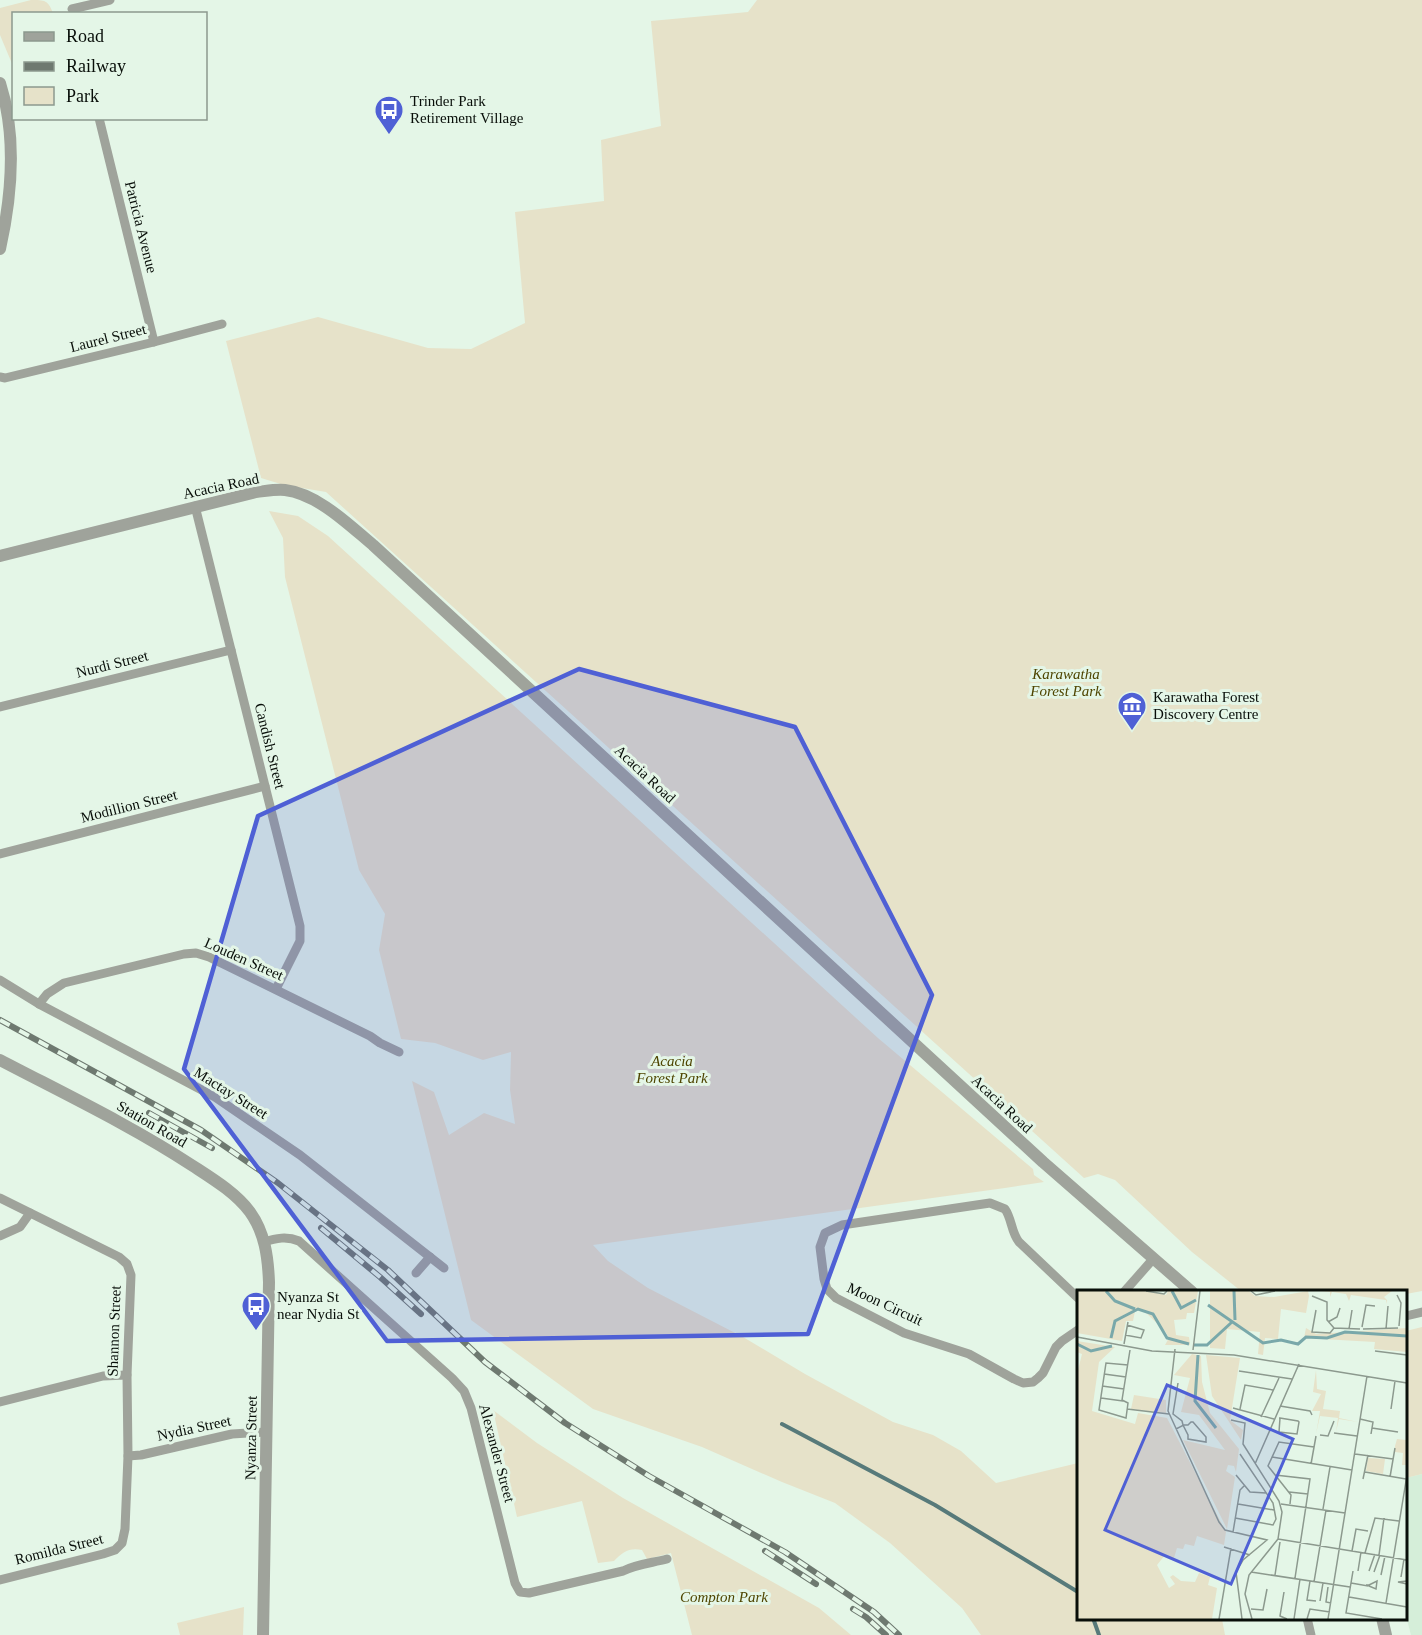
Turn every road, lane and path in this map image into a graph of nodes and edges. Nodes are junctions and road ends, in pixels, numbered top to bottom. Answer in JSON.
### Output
{"nodes":[{"id":1,"x":110,"y":0,"type":"edge"},
{"id":2,"x":71,"y":8,"type":"edge"},
{"id":3,"x":0,"y":83,"type":"edge"},
{"id":4,"x":99,"y":120,"type":"edge"},
{"id":5,"x":0,"y":249,"type":"edge"},
{"id":6,"x":222,"y":324,"type":"dead end"},
{"id":7,"x":154,"y":342,"type":"junction"},
{"id":8,"x":0,"y":377,"type":"edge"},
{"id":9,"x":195,"y":506,"type":"junction"},
{"id":10,"x":0,"y":556,"type":"edge"},
{"id":11,"x":231,"y":650,"type":"junction"},
{"id":12,"x":0,"y":707,"type":"edge"},
{"id":13,"x":265,"y":786,"type":"junction"},
{"id":14,"x":0,"y":854,"type":"edge"},
{"id":15,"x":0,"y":980,"type":"edge"},
{"id":16,"x":276,"y":989,"type":"junction"},
{"id":17,"x":39,"y":1004,"type":"junction"},
{"id":18,"x":399,"y":1052,"type":"dead end"},
{"id":19,"x":0,"y":1060,"type":"edge"},
{"id":20,"x":0,"y":1198,"type":"edge"},
{"id":21,"x":30,"y":1213,"type":"junction"},
{"id":22,"x":0,"y":1236,"type":"edge"},
{"id":23,"x":264,"y":1242,"type":"junction"},
{"id":24,"x":430,"y":1257,"type":"junction"},
{"id":25,"x":1154,"y":1258,"type":"junction"},
{"id":26,"x":444,"y":1268,"type":"dead end"},
{"id":27,"x":416,"y":1273,"type":"dead end"},
{"id":28,"x":1126,"y":1290,"type":"edge"},
{"id":29,"x":1190,"y":1290,"type":"edge"},
{"id":30,"x":1077,"y":1297,"type":"edge"},
{"id":31,"x":1422,"y":1312,"type":"edge"},
{"id":32,"x":1407,"y":1316,"type":"edge"},
{"id":33,"x":1077,"y":1331,"type":"edge"},
{"id":34,"x":127,"y":1375,"type":"junction"},
{"id":35,"x":0,"y":1402,"type":"edge"},
{"id":36,"x":266,"y":1432,"type":"junction"},
{"id":37,"x":128,"y":1456,"type":"junction"},
{"id":38,"x":122,"y":1543,"type":"joint"},
{"id":39,"x":667,"y":1559,"type":"dead end"},
{"id":40,"x":0,"y":1580,"type":"edge"},
{"id":41,"x":1307,"y":1620,"type":"edge"},
{"id":42,"x":1382,"y":1620,"type":"edge"},
{"id":43,"x":263,"y":1635,"type":"edge"},
{"id":44,"x":1311,"y":1635,"type":"edge"},
{"id":45,"x":1386,"y":1635,"type":"edge"}],
"edges":[{"from":1,"to":2,"type":"street"},
{"from":3,"to":5,"type":"street"},
{"from":4,"to":7,"type":"street","name":"Patricia Avenue"},
{"from":6,"to":7,"type":"street","name":"Laurel Street"},
{"from":7,"to":8,"type":"street","name":"Laurel Street"},
{"from":9,"to":10,"type":"street","name":"Acacia Road"},
{"from":9,"to":11,"type":"street","name":"Candish Street"},
{"from":9,"to":25,"type":"street","name":"Acacia Road"},
{"from":11,"to":12,"type":"street","name":"Nurdi Street"},
{"from":11,"to":13,"type":"street","name":"Candish Street"},
{"from":13,"to":14,"type":"street","name":"Modillion Street"},
{"from":13,"to":16,"type":"street","name":"Candish Street"},
{"from":15,"to":17,"type":"street","name":"Mactay Street"},
{"from":16,"to":17,"type":"street","name":"Louden Street"},
{"from":16,"to":18,"type":"street","name":"Louden Street"},
{"from":17,"to":24,"type":"street","name":"Mactay Street"},
{"from":19,"to":23,"type":"street","name":"Station Road"},
{"from":20,"to":21,"type":"street","name":"Shannon Street"},
{"from":21,"to":22,"type":"street"},
{"from":21,"to":34,"type":"street","name":"Shannon Street"},
{"from":23,"to":36,"type":"street","name":"Nyanza Street"},
{"from":23,"to":39,"type":"street","name":"Alexander Street"},
{"from":24,"to":26,"type":"street","name":"Mactay Street"},
{"from":24,"to":27,"type":"street"},
{"from":25,"to":28,"type":"street"},
{"from":25,"to":29,"type":"street","name":"Acacia Road"},
{"from":30,"to":33,"type":"street","name":"Moon Circuit"},
{"from":31,"to":32,"type":"street"},
{"from":34,"to":35,"type":"street"},
{"from":34,"to":37,"type":"street","name":"Shannon Street"},
{"from":36,"to":37,"type":"street","name":"Nydia Street"},
{"from":36,"to":43,"type":"street","name":"Nyanza Street"},
{"from":37,"to":38,"type":"street","name":"Shannon Street"},
{"from":38,"to":40,"type":"street","name":"Romilda Street"},
{"from":41,"to":44,"type":"street"},
{"from":42,"to":45,"type":"street"}]}
